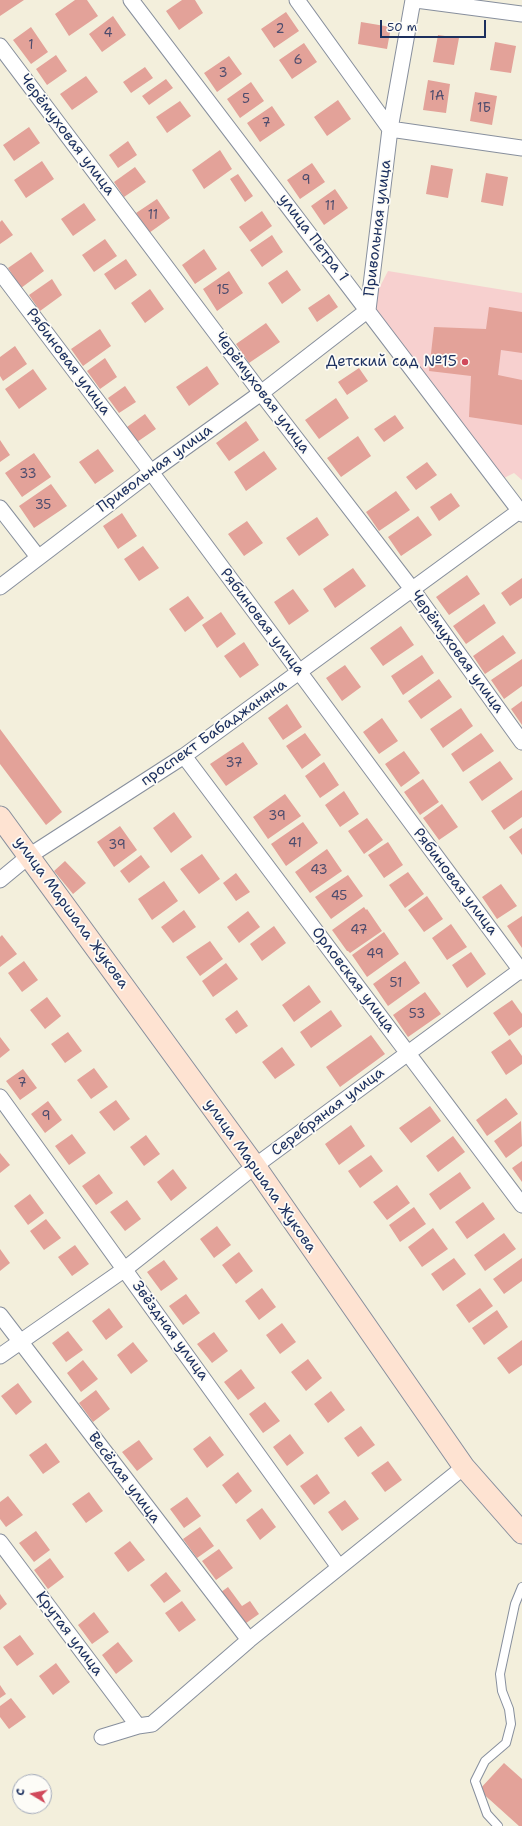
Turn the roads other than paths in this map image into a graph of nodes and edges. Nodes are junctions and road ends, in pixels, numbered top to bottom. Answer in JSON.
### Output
{"nodes":[{"id":1,"x":132,"y":0,"type":"edge"},
{"id":2,"x":297,"y":0,"type":"edge"},
{"id":3,"x":415,"y":0,"type":"edge"},
{"id":4,"x":522,"y":14,"type":"edge"},
{"id":5,"x":0,"y":46,"type":"edge"},
{"id":6,"x":390,"y":129,"type":"junction"},
{"id":7,"x":522,"y":148,"type":"edge"},
{"id":8,"x":0,"y":272,"type":"edge"},
{"id":9,"x":368,"y":310,"type":"junction"},
{"id":10,"x":261,"y":393,"type":"junction"},
{"id":11,"x":151,"y":472,"type":"junction"},
{"id":12,"x":0,"y":508,"type":"edge"},
{"id":13,"x":521,"y":512,"type":"edge"},
{"id":14,"x":38,"y":557,"type":"junction"},
{"id":15,"x":0,"y":587,"type":"edge"},
{"id":16,"x":412,"y":589,"type":"junction"},
{"id":17,"x":300,"y":673,"type":"junction"},
{"id":18,"x":522,"y":742,"type":"edge"},
{"id":19,"x":184,"y":756,"type":"junction"},
{"id":20,"x":0,"y":817,"type":"edge"},
{"id":21,"x":30,"y":856,"type":"junction"},
{"id":22,"x":0,"y":880,"type":"edge"},
{"id":23,"x":521,"y":971,"type":"edge"},
{"id":24,"x":408,"y":1053,"type":"junction"},
{"id":25,"x":0,"y":1097,"type":"edge"},
{"id":26,"x":255,"y":1166,"type":"junction"},
{"id":27,"x":522,"y":1205,"type":"edge"},
{"id":28,"x":125,"y":1268,"type":"junction"},
{"id":29,"x":0,"y":1315,"type":"edge"},
{"id":30,"x":20,"y":1342,"type":"junction"},
{"id":31,"x":0,"y":1356,"type":"edge"},
{"id":32,"x":464,"y":1467,"type":"junction"},
{"id":33,"x":522,"y":1533,"type":"edge"},
{"id":34,"x":0,"y":1542,"type":"edge"},
{"id":35,"x":339,"y":1567,"type":"junction"},
{"id":36,"x":522,"y":1587,"type":"edge"},
{"id":37,"x":248,"y":1640,"type":"junction"},
{"id":38,"x":138,"y":1726,"type":"junction"},
{"id":39,"x":102,"y":1737,"type":"dead end"},
{"id":40,"x":498,"y":1826,"type":"edge"}],
"edges":[{"from":1,"to":9,"type":"street","name":"улица Петра 1"},
{"from":2,"to":6,"type":"street"},
{"from":3,"to":4,"type":"street"},
{"from":3,"to":6,"type":"street","name":"Привольная улица"},
{"from":5,"to":10,"type":"street","name":"Черёмуховая улица"},
{"from":6,"to":7,"type":"street"},
{"from":6,"to":9,"type":"street","name":"Привольная улица"},
{"from":8,"to":11,"type":"street","name":"Рябиновая улица"},
{"from":9,"to":10,"type":"street","name":"Привольная улица"},
{"from":9,"to":13,"type":"street","name":"улица Петра 1"},
{"from":10,"to":11,"type":"street","name":"Привольная улица"},
{"from":10,"to":16,"type":"street","name":"Черёмуховая улица"},
{"from":11,"to":14,"type":"street","name":"Привольная улица"},
{"from":11,"to":17,"type":"street","name":"Рябиновая улица"},
{"from":12,"to":14,"type":"street"},
{"from":13,"to":16,"type":"street","name":"проспект Бабаджаняна"},
{"from":14,"to":15,"type":"street","name":"Привольная улица"},
{"from":16,"to":17,"type":"street","name":"проспект Бабаджаняна"},
{"from":16,"to":18,"type":"street","name":"Черёмуховая улица"},
{"from":17,"to":19,"type":"street","name":"проспект Бабаджаняна"},
{"from":17,"to":23,"type":"street","name":"Рябиновая улица"},
{"from":19,"to":21,"type":"street","name":"проспект Бабаджаняна"},
{"from":19,"to":24,"type":"street","name":"Орловская улица"},
{"from":20,"to":21,"type":"main road","name":"улица Маршала Жукова"},
{"from":21,"to":22,"type":"street","name":"проспект Бабаджаняна"},
{"from":21,"to":26,"type":"main road","name":"улица Маршала Жукова"},
{"from":23,"to":24,"type":"street","name":"Серебряная улица"},
{"from":24,"to":26,"type":"street","name":"Серебряная улица"},
{"from":24,"to":27,"type":"street","name":"Орловская улица"},
{"from":25,"to":28,"type":"street","name":"Звёздная улица"},
{"from":26,"to":28,"type":"street","name":"Серебряная улица"},
{"from":26,"to":32,"type":"main road","name":"улица Маршала Жукова"},
{"from":28,"to":30,"type":"street","name":"Серебряная улица"},
{"from":28,"to":35,"type":"street","name":"Звёздная улица"},
{"from":29,"to":30,"type":"street","name":"Весёлая улица"},
{"from":30,"to":31,"type":"street","name":"Серебряная улица"},
{"from":30,"to":37,"type":"street","name":"Весёлая улица"},
{"from":32,"to":33,"type":"main road","name":"улица Маршала Жукова"},
{"from":32,"to":35,"type":"street"},
{"from":34,"to":38,"type":"street","name":"Крутая улица"},
{"from":35,"to":37,"type":"street"},
{"from":36,"to":40,"type":"lane"},
{"from":37,"to":38,"type":"street"},
{"from":38,"to":39,"type":"street"}]}
